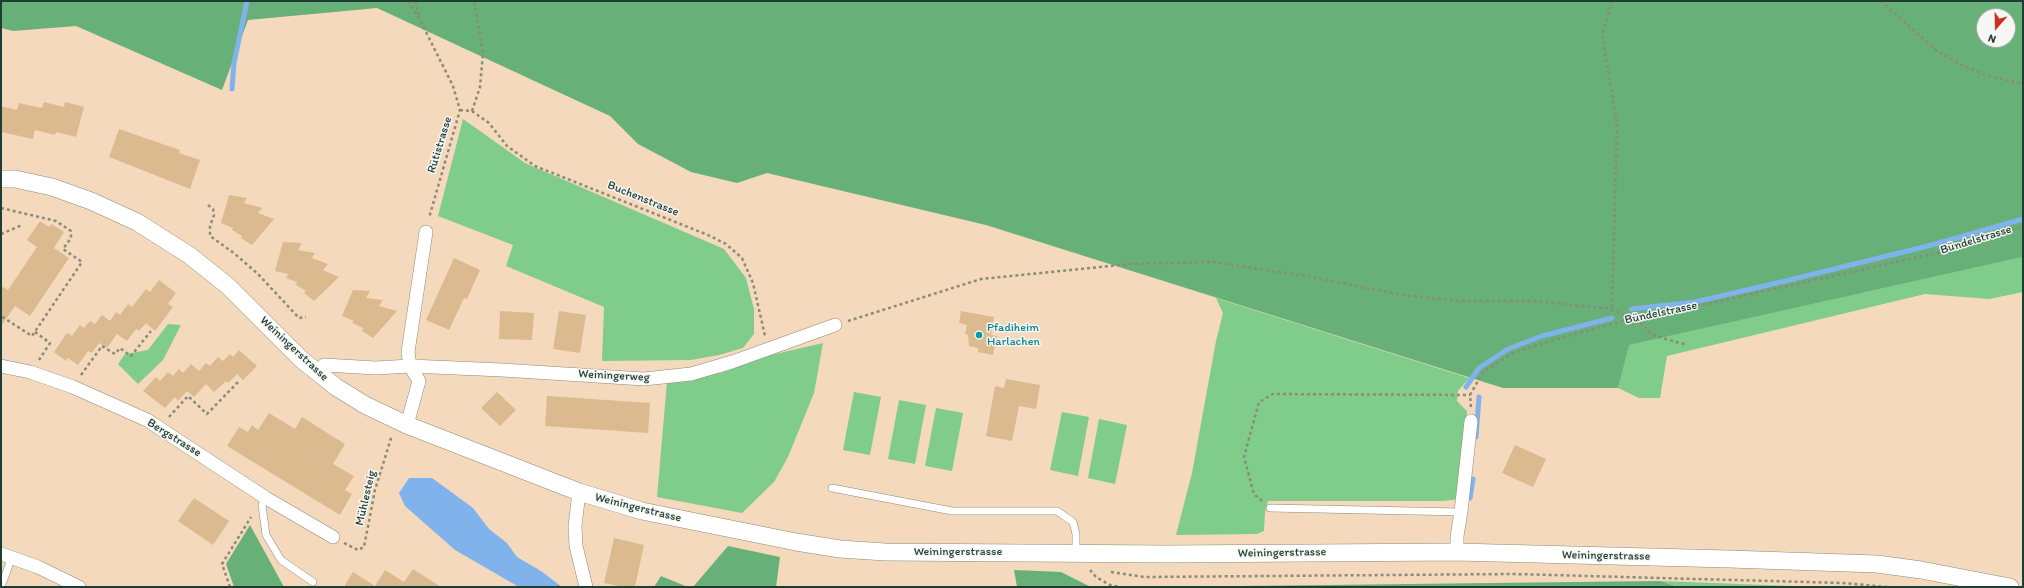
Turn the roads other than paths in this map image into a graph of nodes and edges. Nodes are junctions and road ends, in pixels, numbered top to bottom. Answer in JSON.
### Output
{"nodes":[{"id":1,"x":1,"y":179,"type":"edge"},
{"id":2,"x":426,"y":232,"type":"road end"},
{"id":3,"x":835,"y":325,"type":"road end"},
{"id":4,"x":1,"y":366,"type":"edge"},
{"id":5,"x":410,"y":366,"type":"junction"},
{"id":6,"x":316,"y":372,"type":"junction"},
{"id":7,"x":1471,"y":421,"type":"road end"},
{"id":8,"x":403,"y":423,"type":"junction"},
{"id":9,"x":832,"y":488,"type":"dead end"},
{"id":10,"x":579,"y":492,"type":"junction"},
{"id":11,"x":266,"y":498,"type":"junction"},
{"id":12,"x":1270,"y":508,"type":"road end"},
{"id":13,"x":1462,"y":512,"type":"junction"},
{"id":14,"x":333,"y":537,"type":"road end"},
{"id":15,"x":1457,"y":552,"type":"junction"},
{"id":16,"x":1076,"y":553,"type":"junction"},
{"id":17,"x":6,"y":556,"type":"edge"},
{"id":18,"x":313,"y":582,"type":"dead end"},
{"id":19,"x":1,"y":587,"type":"edge"},
{"id":20,"x":79,"y":587,"type":"edge"},
{"id":21,"x":586,"y":587,"type":"edge"},
{"id":22,"x":2010,"y":587,"type":"edge"}],
"edges":[{"from":1,"to":6,"type":"street","name":"Weiningerstrasse"},
{"from":2,"to":5,"type":"street"},
{"from":3,"to":5,"type":"street","name":"Weiningerweg"},
{"from":4,"to":11,"type":"street","name":"Bergstrasse"},
{"from":5,"to":6,"type":"street","name":"Weiningerweg"},
{"from":5,"to":8,"type":"street"},
{"from":6,"to":8,"type":"street","name":"Weiningerstrasse"},
{"from":7,"to":13,"type":"street"},
{"from":8,"to":10,"type":"street","name":"Weiningerstrasse"},
{"from":9,"to":16,"type":"lane"},
{"from":10,"to":16,"type":"street","name":"Weiningerstrasse"},
{"from":10,"to":21,"type":"street"},
{"from":11,"to":14,"type":"street","name":"Bergstrasse"},
{"from":11,"to":18,"type":"lane"},
{"from":12,"to":13,"type":"lane"},
{"from":13,"to":15,"type":"street"},
{"from":15,"to":16,"type":"street","name":"Weiningerstrasse"},
{"from":15,"to":22,"type":"street","name":"Weiningerstrasse"},
{"from":17,"to":19,"type":"lane"},
{"from":17,"to":20,"type":"street"}]}
